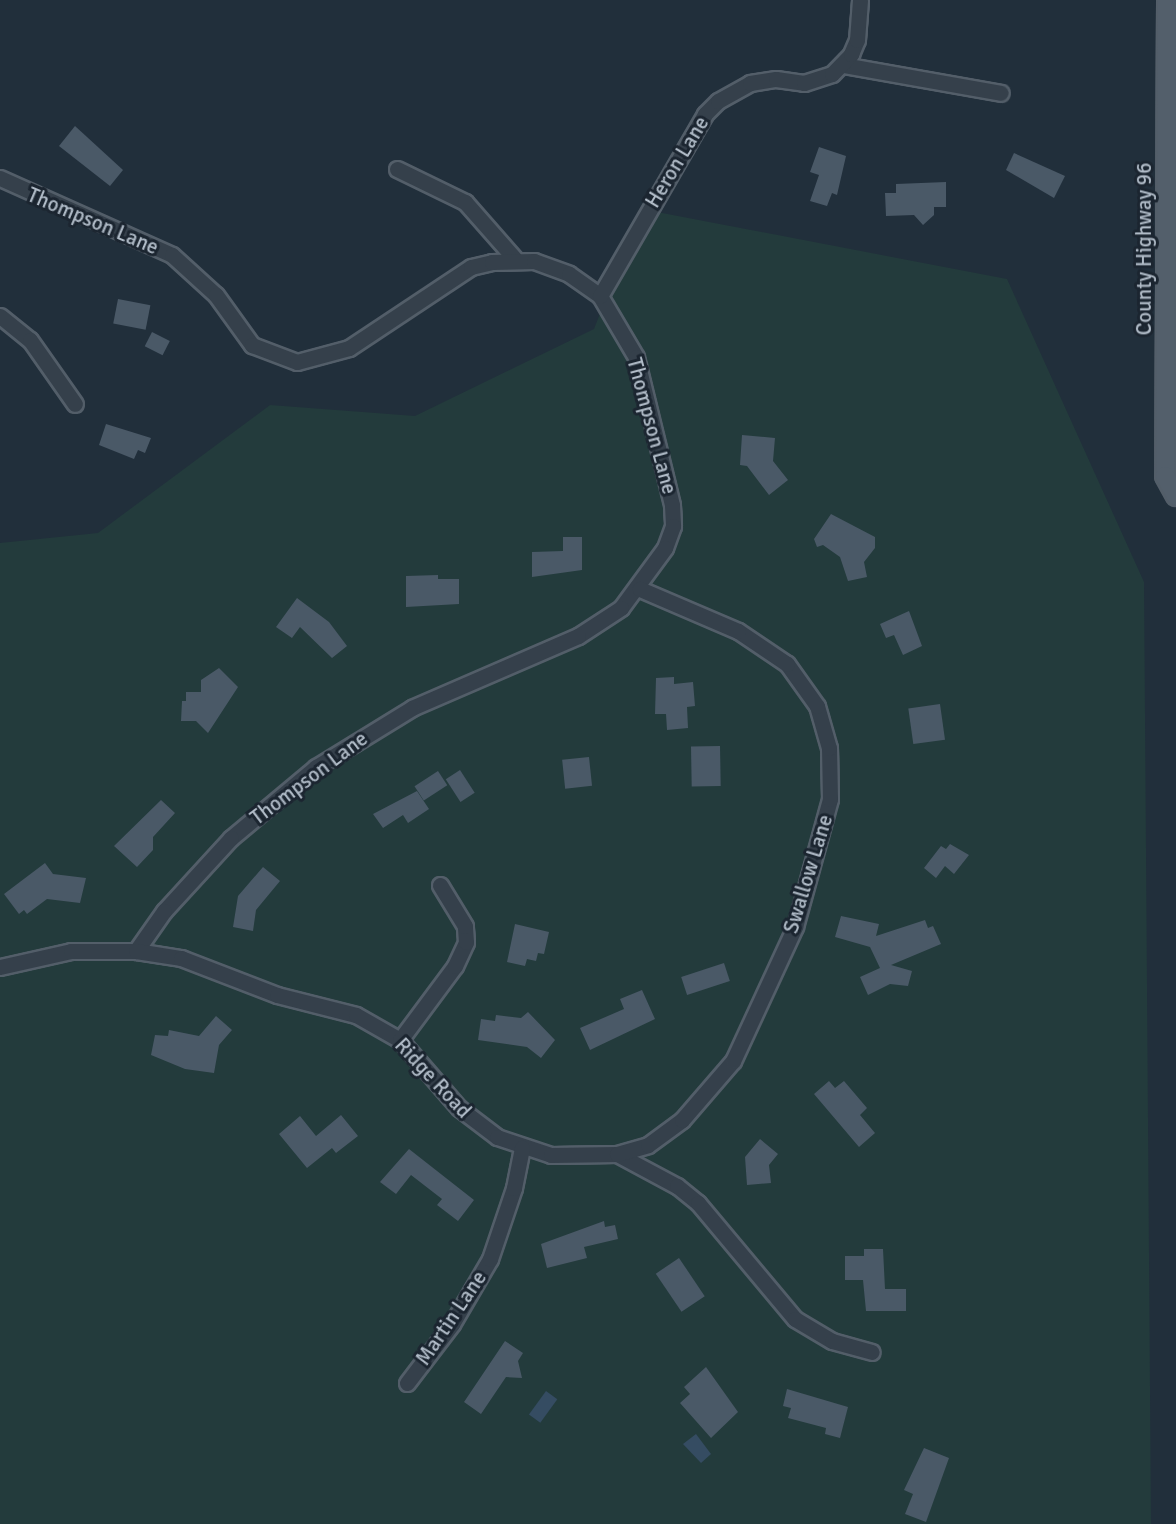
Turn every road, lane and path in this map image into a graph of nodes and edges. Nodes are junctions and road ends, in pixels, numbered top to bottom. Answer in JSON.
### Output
{"nodes":[{"id":1,"x":860,"y":0,"type":"edge"},
{"id":2,"x":1170,"y":8,"type":"edge"},
{"id":3,"x":843,"y":65,"type":"junction"},
{"id":4,"x":1001,"y":93,"type":"dead end"},
{"id":5,"x":397,"y":169,"type":"dead end"},
{"id":6,"x":0,"y":178,"type":"edge"},
{"id":7,"x":516,"y":260,"type":"junction"},
{"id":8,"x":600,"y":296,"type":"junction"},
{"id":9,"x":0,"y":316,"type":"edge"},
{"id":10,"x":75,"y":404,"type":"dead end"},
{"id":11,"x":1176,"y":496,"type":"edge"},
{"id":12,"x":640,"y":588,"type":"junction"},
{"id":13,"x":441,"y":885,"type":"dead end"},
{"id":14,"x":136,"y":951,"type":"junction"},
{"id":15,"x":0,"y":967,"type":"edge"},
{"id":16,"x":400,"y":1040,"type":"junction"},
{"id":17,"x":522,"y":1148,"type":"junction"},
{"id":18,"x":617,"y":1154,"type":"junction"},
{"id":19,"x":872,"y":1352,"type":"dead end"},
{"id":20,"x":407,"y":1383,"type":"dead end"}],
"edges":[{"from":1,"to":3,"type":"street"},
{"from":2,"to":11,"type":"main road","name":"County Highway 96"},
{"from":3,"to":4,"type":"street"},
{"from":3,"to":8,"type":"street","name":"Heron Lane"},
{"from":5,"to":7,"type":"street"},
{"from":6,"to":7,"type":"street","name":"Thompson Lane"},
{"from":7,"to":8,"type":"street","name":"Thompson Lane"},
{"from":8,"to":12,"type":"street","name":"Thompson Lane"},
{"from":9,"to":10,"type":"street"},
{"from":12,"to":14,"type":"street","name":"Thompson Lane"},
{"from":12,"to":18,"type":"street","name":"Swallow Lane"},
{"from":13,"to":16,"type":"street"},
{"from":14,"to":15,"type":"street","name":"Ridge Road"},
{"from":14,"to":16,"type":"street","name":"Ridge Road"},
{"from":16,"to":17,"type":"street","name":"Ridge Road"},
{"from":17,"to":18,"type":"street","name":"Ridge Road"},
{"from":17,"to":20,"type":"street","name":"Martin Lane"},
{"from":18,"to":19,"type":"street","name":"Ridge Road"}]}
